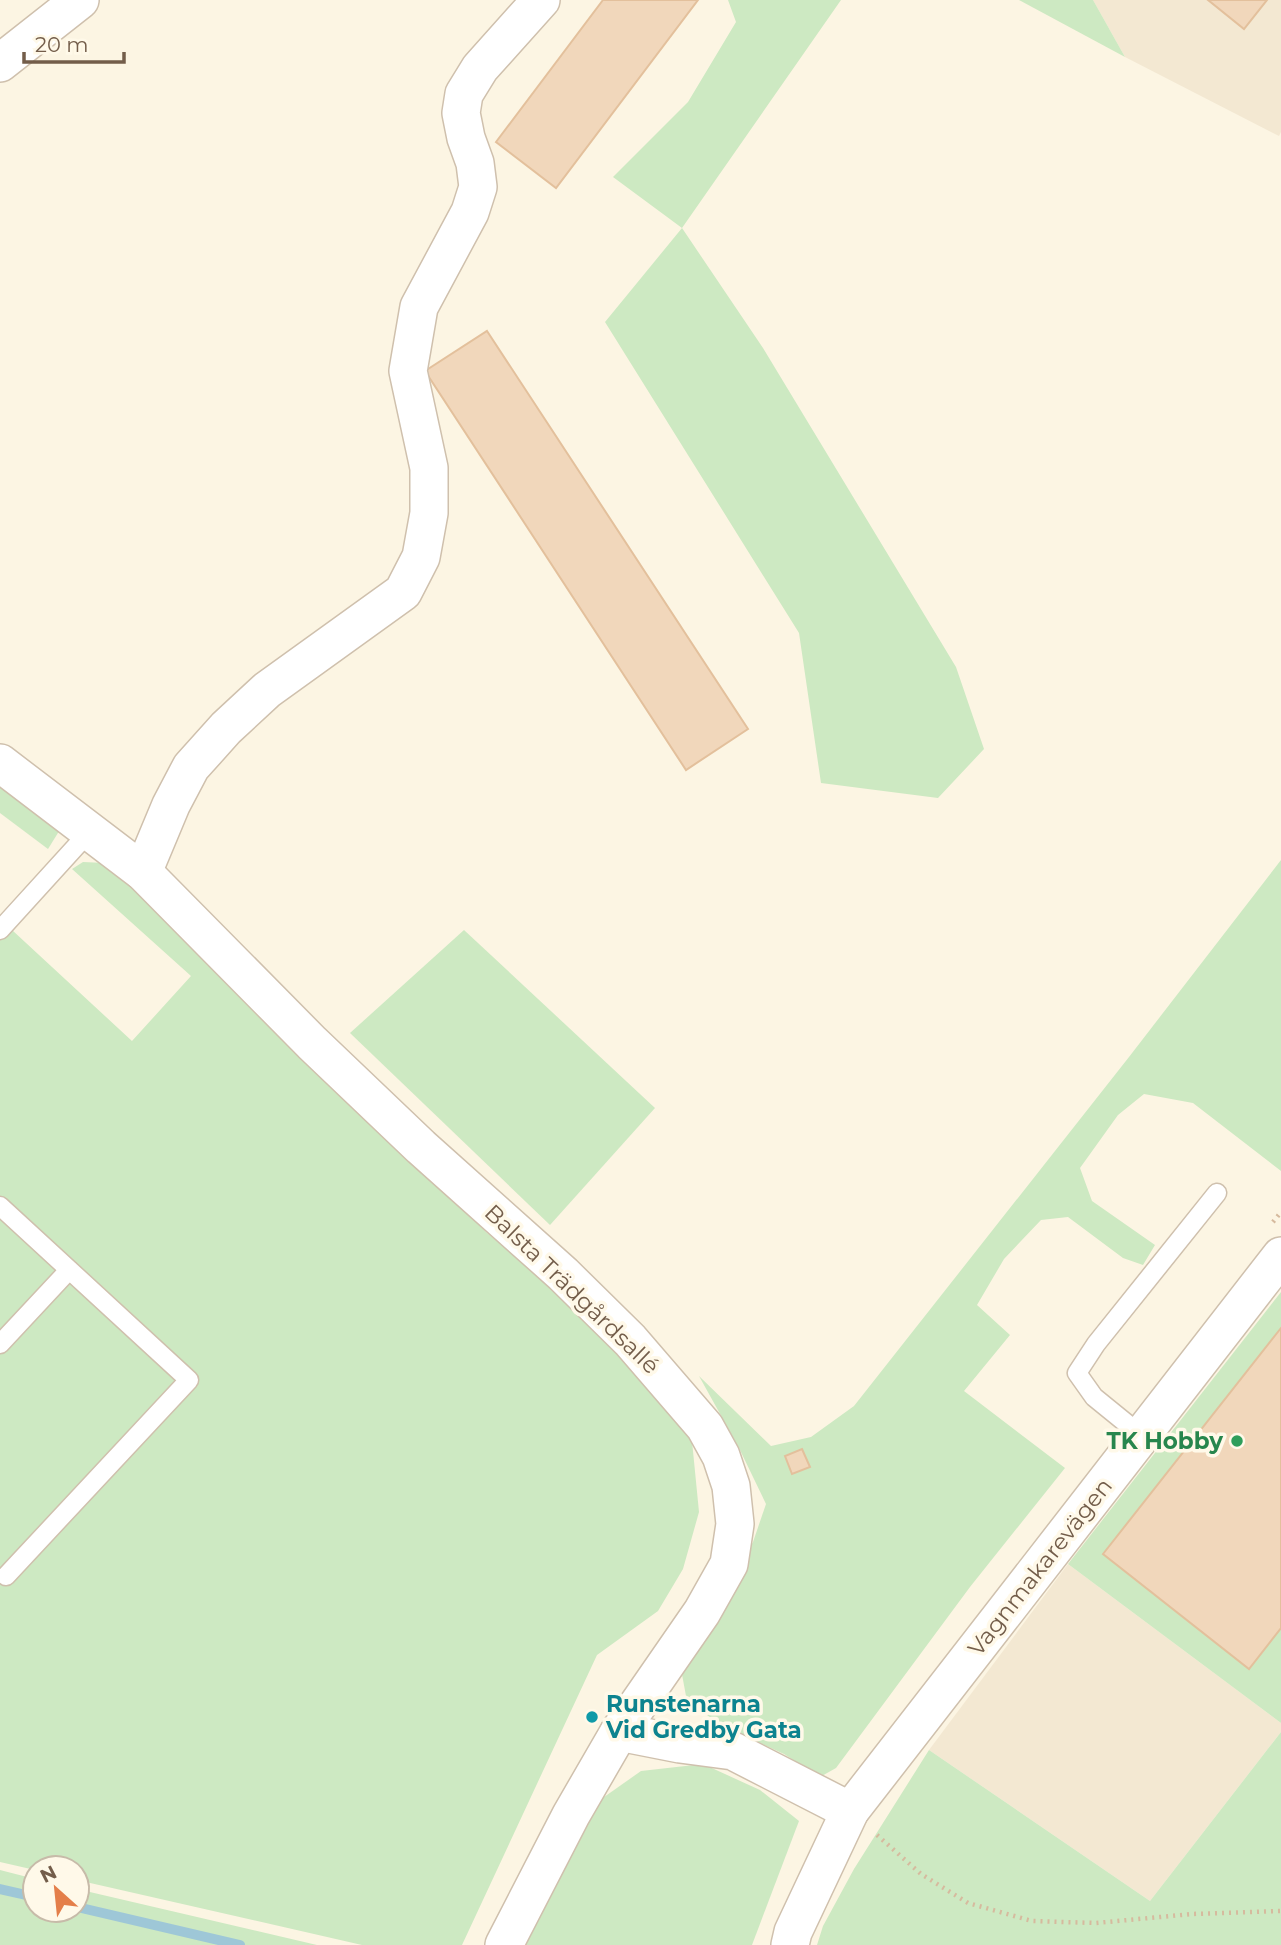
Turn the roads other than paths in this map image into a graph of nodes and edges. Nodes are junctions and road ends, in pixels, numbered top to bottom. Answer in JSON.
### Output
{"nodes":[{"id":1,"x":79,"y":0,"type":"edge"},
{"id":2,"x":541,"y":0,"type":"edge"},
{"id":3,"x":0,"y":62,"type":"edge"},
{"id":4,"x":0,"y":763,"type":"edge"},
{"id":5,"x":90,"y":831,"type":"junction"},
{"id":6,"x":143,"y":872,"type":"junction"},
{"id":7,"x":0,"y":930,"type":"edge"},
{"id":8,"x":1217,"y":1193,"type":"dead end"},
{"id":9,"x":0,"y":1206,"type":"edge"},
{"id":10,"x":1281,"y":1256,"type":"edge"},
{"id":11,"x":69,"y":1270,"type":"junction"},
{"id":12,"x":0,"y":1344,"type":"edge"},
{"id":13,"x":1142,"y":1436,"type":"junction"},
{"id":14,"x":6,"y":1576,"type":"dead end"},
{"id":15,"x":619,"y":1732,"type":"junction"},
{"id":16,"x":850,"y":1811,"type":"junction"},
{"id":17,"x":504,"y":1945,"type":"edge"},
{"id":18,"x":790,"y":1945,"type":"edge"}],
"edges":[{"from":1,"to":3,"type":"street"},
{"from":2,"to":6,"type":"street"},
{"from":4,"to":5,"type":"street","name":"Balsta Trädgårdsallé"},
{"from":5,"to":6,"type":"street","name":"Balsta Trädgårdsallé"},
{"from":5,"to":7,"type":"lane"},
{"from":6,"to":15,"type":"street","name":"Balsta Trädgårdsallé"},
{"from":8,"to":13,"type":"lane"},
{"from":9,"to":11,"type":"lane"},
{"from":10,"to":13,"type":"street","name":"Vagnmakarevägen"},
{"from":11,"to":12,"type":"lane"},
{"from":11,"to":14,"type":"lane"},
{"from":13,"to":16,"type":"street","name":"Vagnmakarevägen"},
{"from":15,"to":16,"type":"street"},
{"from":15,"to":17,"type":"street","name":"Balsta Trädgårdsallé"},
{"from":16,"to":18,"type":"street","name":"Vagnmakarevägen"}]}
